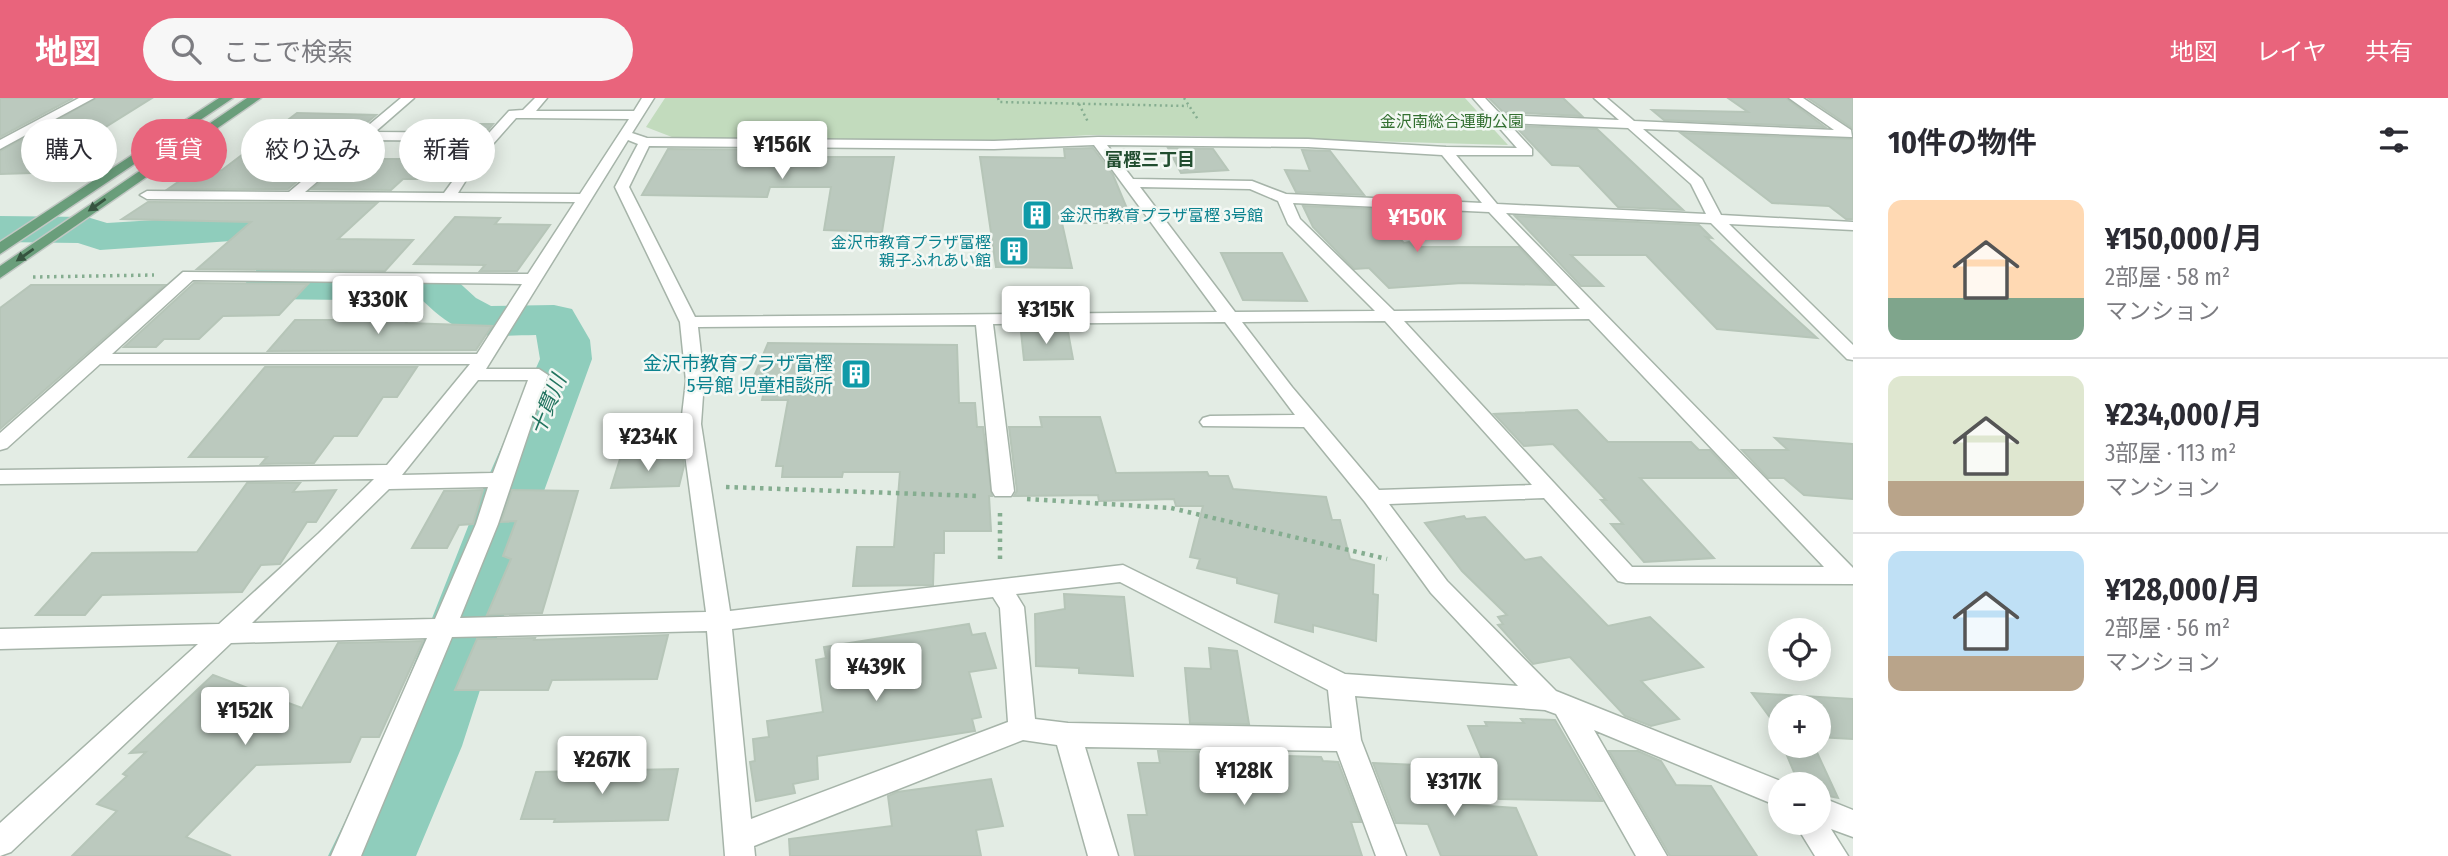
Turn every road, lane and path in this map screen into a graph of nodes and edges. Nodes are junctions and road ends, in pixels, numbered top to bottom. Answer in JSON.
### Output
{"nodes":[{"id":1,"x":88,"y":98,"type":"edge"},
{"id":2,"x":228,"y":98,"type":"edge"},
{"id":3,"x":255,"y":98,"type":"edge"},
{"id":4,"x":408,"y":98,"type":"edge"},
{"id":5,"x":541,"y":98,"type":"edge"},
{"id":6,"x":648,"y":98,"type":"edge"},
{"id":7,"x":998,"y":98,"type":"edge"},
{"id":8,"x":1184,"y":98,"type":"edge"},
{"id":9,"x":1479,"y":98,"type":"edge"},
{"id":10,"x":1600,"y":98,"type":"edge"},
{"id":11,"x":1795,"y":98,"type":"edge"},
{"id":12,"x":526,"y":114,"type":"junction"},
{"id":13,"x":636,"y":115,"type":"junction"},
{"id":14,"x":50,"y":119,"type":"edge"},
{"id":15,"x":383,"y":119,"type":"edge"},
{"id":16,"x":1499,"y":119,"type":"junction"},
{"id":17,"x":1629,"y":124,"type":"junction"},
{"id":18,"x":0,"y":133,"type":"edge"},
{"id":19,"x":21,"y":134,"type":"edge"},
{"id":20,"x":21,"y":134,"type":"edge"},
{"id":21,"x":625,"y":134,"type":"junction"},
{"id":22,"x":1850,"y":134,"type":"edge"},
{"id":23,"x":495,"y":135,"type":"edge"},
{"id":24,"x":1098,"y":141,"type":"junction"},
{"id":25,"x":645,"y":142,"type":"junction"},
{"id":26,"x":0,"y":145,"type":"edge"},
{"id":27,"x":1446,"y":151,"type":"junction"},
{"id":28,"x":309,"y":182,"type":"edge"},
{"id":29,"x":458,"y":182,"type":"edge"},
{"id":30,"x":1128,"y":183,"type":"junction"},
{"id":31,"x":622,"y":187,"type":"junction"},
{"id":32,"x":589,"y":192,"type":"junction"},
{"id":33,"x":147,"y":195,"type":"dead end"},
{"id":34,"x":292,"y":196,"type":"junction"},
{"id":35,"x":1284,"y":198,"type":"junction"},
{"id":36,"x":447,"y":199,"type":"junction"},
{"id":37,"x":1492,"y":207,"type":"junction"},
{"id":38,"x":1716,"y":220,"type":"junction"},
{"id":39,"x":1853,"y":226,"type":"edge"},
{"id":40,"x":0,"y":249,"type":"edge"},
{"id":41,"x":0,"y":273,"type":"edge"},
{"id":42,"x":190,"y":275,"type":"junction"},
{"id":43,"x":25,"y":277,"type":"dead end"},
{"id":44,"x":532,"y":279,"type":"junction"},
{"id":45,"x":1594,"y":314,"type":"junction"},
{"id":46,"x":1390,"y":316,"type":"junction"},
{"id":47,"x":1230,"y":317,"type":"junction"},
{"id":48,"x":984,"y":320,"type":"junction"},
{"id":49,"x":689,"y":322,"type":"junction"},
{"id":50,"x":1853,"y":355,"type":"edge"},
{"id":51,"x":94,"y":359,"type":"junction"},
{"id":52,"x":478,"y":366,"type":"junction"},
{"id":53,"x":1312,"y":421,"type":"junction"},
{"id":54,"x":1210,"y":422,"type":"dead end"},
{"id":55,"x":0,"y":444,"type":"edge"},
{"id":56,"x":0,"y":477,"type":"edge"},
{"id":57,"x":388,"y":477,"type":"junction"},
{"id":58,"x":501,"y":480,"type":"junction"},
{"id":59,"x":701,"y":486,"type":"junction"},
{"id":60,"x":1549,"y":491,"type":"junction"},
{"id":61,"x":1002,"y":494,"type":"junction"},
{"id":62,"x":1373,"y":497,"type":"junction"},
{"id":63,"x":1426,"y":569,"type":"junction"},
{"id":64,"x":1850,"y":576,"type":"edge"},
{"id":65,"x":1000,"y":588,"type":"junction"},
{"id":66,"x":719,"y":621,"type":"junction"},
{"id":67,"x":459,"y":627,"type":"junction"},
{"id":68,"x":225,"y":633,"type":"junction"},
{"id":69,"x":0,"y":639,"type":"edge"},
{"id":70,"x":1341,"y":684,"type":"junction"},
{"id":71,"x":1557,"y":703,"type":"junction"},
{"id":72,"x":1022,"y":728,"type":"junction"},
{"id":73,"x":1068,"y":735,"type":"junction"},
{"id":74,"x":1347,"y":740,"type":"junction"},
{"id":75,"x":1768,"y":789,"type":"edge"},
{"id":76,"x":1831,"y":815,"type":"edge"},
{"id":77,"x":1853,"y":824,"type":"edge"},
{"id":78,"x":1818,"y":835,"type":"edge"},
{"id":79,"x":0,"y":842,"type":"edge"},
{"id":80,"x":739,"y":847,"type":"edge"},
{"id":81,"x":346,"y":856,"type":"edge"},
{"id":82,"x":1102,"y":856,"type":"edge"},
{"id":83,"x":1391,"y":856,"type":"edge"},
{"id":84,"x":1652,"y":856,"type":"edge"},
{"id":85,"x":1833,"y":856,"type":"edge"}],
"edges":[{"from":1,"to":14,"type":"street"},
{"from":2,"to":40,"type":"main road"},
{"from":3,"to":41,"type":"main road","one_way":true},
{"from":4,"to":15,"type":"street"},
{"from":5,"to":12,"type":"street"},
{"from":6,"to":13,"type":"street"},
{"from":7,"to":8,"type":"path"},
{"from":9,"to":16,"type":"street"},
{"from":10,"to":17,"type":"street"},
{"from":11,"to":22,"type":"street"},
{"from":12,"to":13,"type":"street"},
{"from":12,"to":23,"type":"street"},
{"from":13,"to":21,"type":"street"},
{"from":16,"to":17,"type":"street"},
{"from":16,"to":27,"type":"street"},
{"from":17,"to":22,"type":"street"},
{"from":17,"to":38,"type":"street"},
{"from":18,"to":19,"type":"street"},
{"from":20,"to":26,"type":"street"},
{"from":21,"to":25,"type":"street"},
{"from":21,"to":32,"type":"street"},
{"from":24,"to":25,"type":"street"},
{"from":24,"to":27,"type":"street"},
{"from":24,"to":30,"type":"street"},
{"from":25,"to":31,"type":"street"},
{"from":27,"to":37,"type":"street"},
{"from":28,"to":34,"type":"street"},
{"from":29,"to":36,"type":"street"},
{"from":30,"to":35,"type":"street"},
{"from":30,"to":47,"type":"street"},
{"from":31,"to":32,"type":"street"},
{"from":31,"to":49,"type":"street"},
{"from":32,"to":36,"type":"street"},
{"from":32,"to":44,"type":"street"},
{"from":33,"to":34,"type":"street"},
{"from":34,"to":36,"type":"street"},
{"from":35,"to":37,"type":"street"},
{"from":35,"to":46,"type":"street"},
{"from":37,"to":38,"type":"street"},
{"from":37,"to":45,"type":"street"},
{"from":38,"to":39,"type":"street"},
{"from":38,"to":50,"type":"street"},
{"from":42,"to":43,"type":"path"},
{"from":42,"to":44,"type":"street"},
{"from":42,"to":51,"type":"street"},
{"from":44,"to":52,"type":"street"},
{"from":45,"to":46,"type":"street"},
{"from":45,"to":64,"type":"street"},
{"from":46,"to":47,"type":"street"},
{"from":46,"to":60,"type":"street"},
{"from":47,"to":48,"type":"street"},
{"from":47,"to":53,"type":"street"},
{"from":48,"to":49,"type":"street"},
{"from":48,"to":61,"type":"street"},
{"from":49,"to":59,"type":"street"},
{"from":51,"to":52,"type":"street"},
{"from":51,"to":55,"type":"street"},
{"from":52,"to":57,"type":"street"},
{"from":52,"to":58,"type":"street"},
{"from":53,"to":54,"type":"street"},
{"from":53,"to":62,"type":"street"},
{"from":56,"to":57,"type":"street"},
{"from":57,"to":58,"type":"street"},
{"from":57,"to":68,"type":"street"},
{"from":58,"to":67,"type":"street"},
{"from":59,"to":61,"type":"path"},
{"from":59,"to":66,"type":"street"},
{"from":60,"to":62,"type":"street"},
{"from":60,"to":64,"type":"street"},
{"from":61,"to":63,"type":"path"},
{"from":61,"to":65,"type":"path"},
{"from":62,"to":63,"type":"street"},
{"from":63,"to":71,"type":"street"},
{"from":65,"to":66,"type":"street"},
{"from":65,"to":70,"type":"street"},
{"from":65,"to":72,"type":"street"},
{"from":66,"to":67,"type":"street"},
{"from":66,"to":80,"type":"street"},
{"from":67,"to":68,"type":"street"},
{"from":67,"to":81,"type":"street"},
{"from":68,"to":69,"type":"street"},
{"from":68,"to":79,"type":"street"},
{"from":70,"to":71,"type":"street"},
{"from":70,"to":74,"type":"street"},
{"from":71,"to":75,"type":"street"},
{"from":71,"to":84,"type":"street"},
{"from":72,"to":73,"type":"street"},
{"from":72,"to":80,"type":"street"},
{"from":73,"to":74,"type":"street"},
{"from":73,"to":82,"type":"street"},
{"from":74,"to":83,"type":"street"},
{"from":76,"to":77,"type":"street"},
{"from":78,"to":85,"type":"street"}]}
